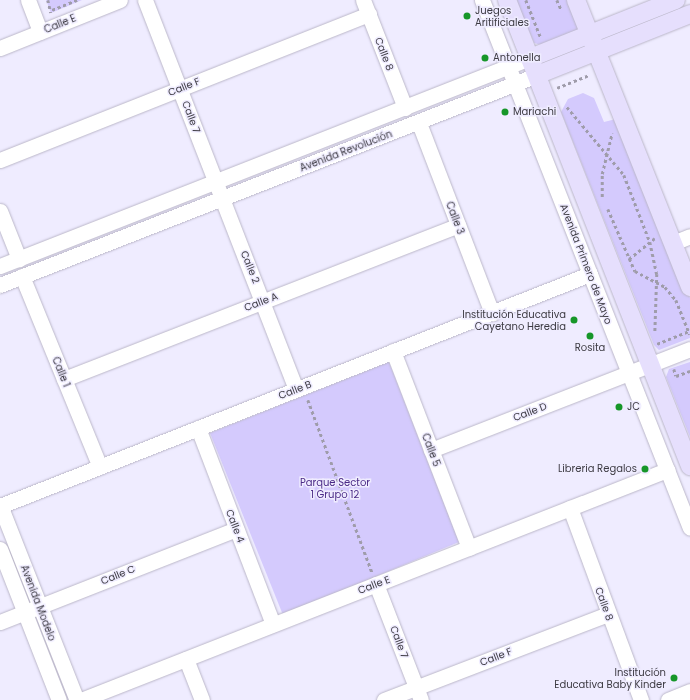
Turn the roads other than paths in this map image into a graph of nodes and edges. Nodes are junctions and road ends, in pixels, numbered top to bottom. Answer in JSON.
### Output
{"nodes":[{"id":1,"x":28,"y":0,"type":"edge"},
{"id":2,"x":120,"y":0,"type":"edge"},
{"id":3,"x":145,"y":0,"type":"edge"},
{"id":4,"x":482,"y":0,"type":"edge"},
{"id":5,"x":507,"y":0,"type":"edge"},
{"id":6,"x":576,"y":0,"type":"edge"},
{"id":7,"x":676,"y":0,"type":"edge"},
{"id":8,"x":366,"y":7,"type":"edge"},
{"id":9,"x":690,"y":14,"type":"edge"},
{"id":10,"x":40,"y":32,"type":"junction"},
{"id":11,"x":589,"y":35,"type":"junction"},
{"id":12,"x":0,"y":48,"type":"edge"},
{"id":13,"x":596,"y":52,"type":"junction"},
{"id":14,"x":538,"y":55,"type":"junction"},
{"id":15,"x":508,"y":67,"type":"junction"},
{"id":16,"x":545,"y":72,"type":"junction"},
{"id":17,"x":515,"y":84,"type":"junction"},
{"id":18,"x":180,"y":89,"type":"junction"},
{"id":19,"x":405,"y":108,"type":"junction"},
{"id":20,"x":419,"y":123,"type":"junction"},
{"id":21,"x":0,"y":160,"type":"edge"},
{"id":22,"x":219,"y":190,"type":"junction"},
{"id":23,"x":0,"y":211,"type":"edge"},
{"id":24,"x":458,"y":225,"type":"junction"},
{"id":25,"x":670,"y":236,"type":"junction"},
{"id":26,"x":690,"y":236,"type":"edge"},
{"id":27,"x":19,"y":259,"type":"junction"},
{"id":28,"x":0,"y":266,"type":"edge"},
{"id":29,"x":590,"y":274,"type":"junction"},
{"id":30,"x":22,"y":276,"type":"junction"},
{"id":31,"x":0,"y":285,"type":"edge"},
{"id":32,"x":690,"y":287,"type":"edge"},
{"id":33,"x":264,"y":301,"type":"junction"},
{"id":34,"x":492,"y":313,"type":"junction"},
{"id":35,"x":690,"y":349,"type":"edge"},
{"id":36,"x":393,"y":351,"type":"junction"},
{"id":37,"x":654,"y":354,"type":"junction"},
{"id":38,"x":628,"y":373,"type":"junction"},
{"id":39,"x":64,"y":379,"type":"junction"},
{"id":40,"x":299,"y":388,"type":"junction"},
{"id":41,"x":198,"y":428,"type":"junction"},
{"id":42,"x":431,"y":450,"type":"junction"},
{"id":43,"x":690,"y":466,"type":"edge"},
{"id":44,"x":100,"y":467,"type":"junction"},
{"id":45,"x":667,"y":470,"type":"junction"},
{"id":46,"x":0,"y":505,"type":"edge"},
{"id":47,"x":570,"y":508,"type":"junction"},
{"id":48,"x":690,"y":528,"type":"edge"},
{"id":49,"x":236,"y":529,"type":"junction"},
{"id":50,"x":0,"y":548,"type":"edge"},
{"id":51,"x":469,"y":548,"type":"junction"},
{"id":52,"x":377,"y":584,"type":"junction"},
{"id":53,"x":40,"y":606,"type":"junction"},
{"id":54,"x":25,"y":612,"type":"junction"},
{"id":55,"x":608,"y":614,"type":"junction"},
{"id":56,"x":0,"y":622,"type":"edge"},
{"id":57,"x":273,"y":624,"type":"junction"},
{"id":58,"x":186,"y":658,"type":"junction"},
{"id":59,"x":690,"y":691,"type":"edge"},
{"id":60,"x":419,"y":694,"type":"edge"},
{"id":61,"x":59,"y":700,"type":"edge"},
{"id":62,"x":77,"y":700,"type":"edge"},
{"id":63,"x":81,"y":700,"type":"edge"},
{"id":64,"x":202,"y":700,"type":"edge"},
{"id":65,"x":384,"y":700,"type":"edge"},
{"id":66,"x":641,"y":700,"type":"edge"},
{"id":67,"x":668,"y":700,"type":"edge"}],
"edges":[{"from":1,"to":10,"type":"street"},
{"from":2,"to":10,"type":"street","name":"Calle E"},
{"from":3,"to":18,"type":"street","name":"Calle 7"},
{"from":4,"to":15,"type":"street","name":"Avenida Primero de Mayo"},
{"from":5,"to":14,"type":"main road"},
{"from":6,"to":11,"type":"main road"},
{"from":7,"to":11,"type":"main road","name":"Avenida Revolución"},
{"from":8,"to":18,"type":"street","name":"Calle F"},
{"from":8,"to":19,"type":"street","name":"Calle 8"},
{"from":9,"to":13,"type":"main road","name":"Avenida Revolución"},
{"from":10,"to":12,"type":"street","name":"Calle E"},
{"from":11,"to":13,"type":"main road"},
{"from":11,"to":14,"type":"main road","name":"Avenida Revolución"},
{"from":13,"to":16,"type":"main road","name":"Avenida Revolución"},
{"from":13,"to":25,"type":"main road"},
{"from":14,"to":15,"type":"street","name":"Avenida Revolución"},
{"from":14,"to":16,"type":"main road"},
{"from":15,"to":17,"type":"street","name":"Avenida Primero de Mayo"},
{"from":15,"to":19,"type":"street","name":"Avenida Revolución"},
{"from":16,"to":17,"type":"street","name":"Avenida Revolución"},
{"from":16,"to":37,"type":"main road"},
{"from":17,"to":20,"type":"street","name":"Avenida Revolución"},
{"from":17,"to":29,"type":"street","name":"Avenida Primero de Mayo"},
{"from":18,"to":21,"type":"street","name":"Calle F"},
{"from":18,"to":22,"type":"street","name":"Calle 7"},
{"from":19,"to":22,"type":"street","name":"Avenida Revolución"},
{"from":20,"to":22,"type":"street","name":"Avenida Revolución"},
{"from":20,"to":24,"type":"street","name":"Calle 3"},
{"from":22,"to":27,"type":"street","name":"Avenida Revolución"},
{"from":22,"to":30,"type":"street","name":"Avenida Revolución"},
{"from":22,"to":33,"type":"street","name":"Calle 2"},
{"from":23,"to":27,"type":"street"},
{"from":24,"to":33,"type":"street","name":"Calle A"},
{"from":24,"to":34,"type":"street","name":"Calle 3"},
{"from":25,"to":26,"type":"street"},
{"from":25,"to":32,"type":"main road"},
{"from":27,"to":28,"type":"street","name":"Avenida Revolución"},
{"from":29,"to":34,"type":"street","name":"Calle B"},
{"from":29,"to":38,"type":"street","name":"Avenida Primero de Mayo"},
{"from":30,"to":31,"type":"street","name":"Avenida Revolución"},
{"from":30,"to":39,"type":"street","name":"Calle 1"},
{"from":33,"to":39,"type":"street","name":"Calle A"},
{"from":33,"to":40,"type":"street","name":"Calle 2"},
{"from":34,"to":36,"type":"street","name":"Calle B"},
{"from":35,"to":37,"type":"street","name":"Calle D"},
{"from":36,"to":40,"type":"street","name":"Calle B"},
{"from":36,"to":42,"type":"street","name":"Calle 5"},
{"from":37,"to":38,"type":"street","name":"Calle D"},
{"from":37,"to":43,"type":"main road"},
{"from":38,"to":42,"type":"street","name":"Calle D"},
{"from":38,"to":45,"type":"street","name":"Avenida Primero de Mayo"},
{"from":39,"to":44,"type":"street","name":"Calle 1"},
{"from":40,"to":41,"type":"street","name":"Calle B"},
{"from":41,"to":44,"type":"street","name":"Calle B"},
{"from":41,"to":49,"type":"street","name":"Calle 4"},
{"from":42,"to":51,"type":"street","name":"Calle 5"},
{"from":44,"to":46,"type":"street","name":"Calle B"},
{"from":45,"to":47,"type":"street","name":"Calle E"},
{"from":45,"to":48,"type":"street","name":"Avenida Primero de Mayo"},
{"from":46,"to":53,"type":"street","name":"Avenida Modelo"},
{"from":47,"to":51,"type":"street","name":"Calle E"},
{"from":47,"to":55,"type":"street","name":"Calle 8"},
{"from":49,"to":53,"type":"street","name":"Calle C"},
{"from":49,"to":57,"type":"street","name":"Calle 4"},
{"from":50,"to":54,"type":"street","name":"Avenida Modelo"},
{"from":51,"to":52,"type":"street","name":"Calle E"},
{"from":52,"to":57,"type":"street","name":"Calle E"},
{"from":52,"to":60,"type":"street","name":"Calle 7"},
{"from":53,"to":54,"type":"street","name":"Calle C"},
{"from":53,"to":62,"type":"street","name":"Avenida Modelo"},
{"from":54,"to":56,"type":"street","name":"Calle C"},
{"from":54,"to":61,"type":"street","name":"Avenida Modelo"},
{"from":55,"to":60,"type":"street","name":"Calle F"},
{"from":55,"to":66,"type":"street","name":"Calle 8"},
{"from":57,"to":58,"type":"street","name":"Calle E"},
{"from":58,"to":63,"type":"street","name":"Calle E"},
{"from":58,"to":64,"type":"street"},
{"from":59,"to":67,"type":"street"},
{"from":60,"to":65,"type":"street","name":"Calle F"}]}
